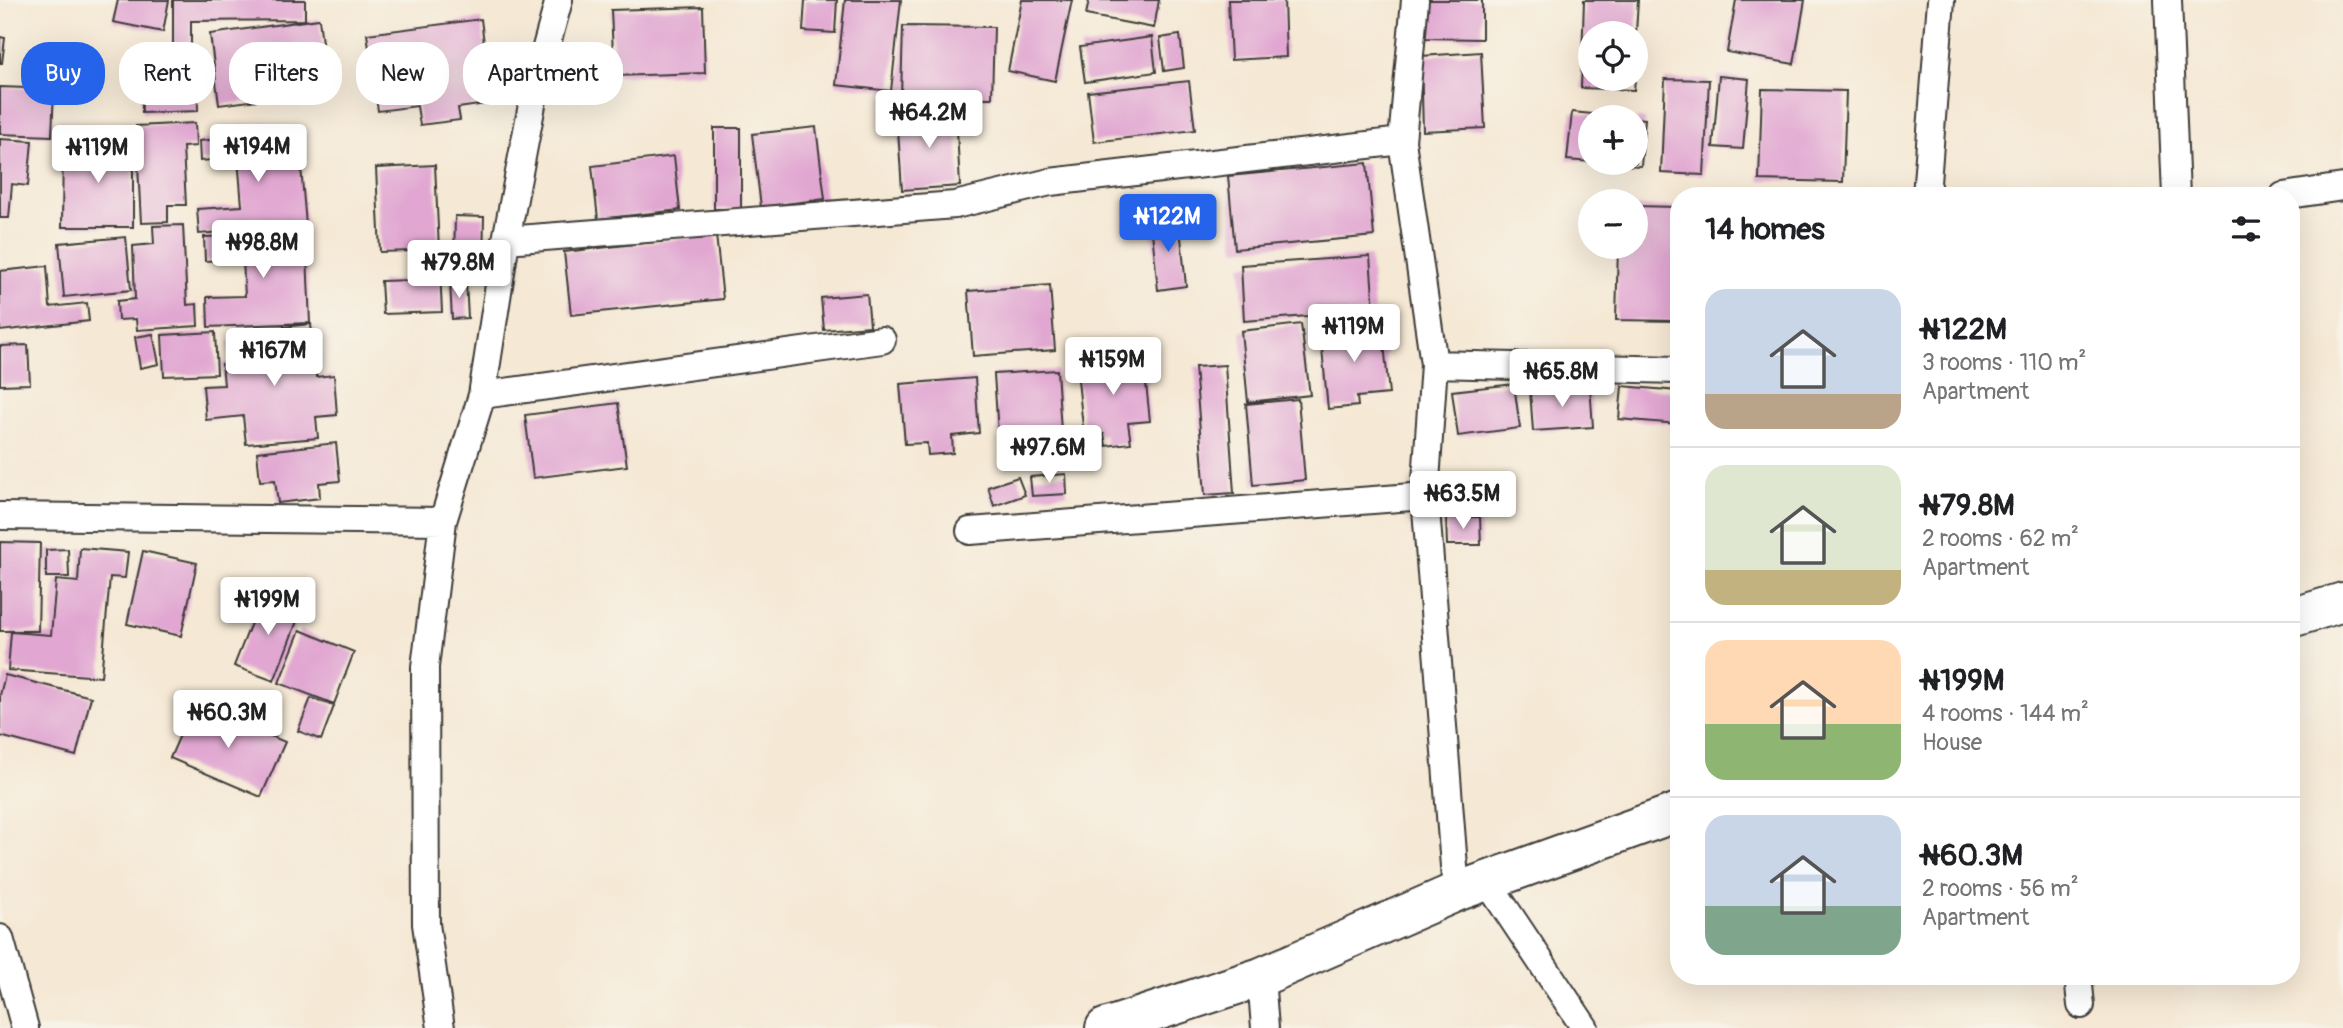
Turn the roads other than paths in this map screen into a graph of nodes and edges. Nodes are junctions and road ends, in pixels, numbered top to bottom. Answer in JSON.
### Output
{"nodes":[{"id":1,"x":559,"y":0,"type":"edge"},
{"id":2,"x":1415,"y":0,"type":"edge"},
{"id":3,"x":1941,"y":0,"type":"edge"},
{"id":4,"x":2168,"y":0,"type":"edge"},
{"id":5,"x":1402,"y":141,"type":"junction"},
{"id":6,"x":1927,"y":187,"type":"edge"},
{"id":7,"x":2176,"y":187,"type":"edge"},
{"id":8,"x":2343,"y":187,"type":"edge"},
{"id":9,"x":2300,"y":194,"type":"edge"},
{"id":10,"x":506,"y":240,"type":"junction"},
{"id":11,"x":882,"y":340,"type":"dead end"},
{"id":12,"x":1434,"y":364,"type":"junction"},
{"id":13,"x":1670,"y":370,"type":"edge"},
{"id":14,"x":482,"y":396,"type":"junction"},
{"id":15,"x":1425,"y":496,"type":"junction"},
{"id":16,"x":0,"y":516,"type":"edge"},
{"id":17,"x":443,"y":521,"type":"junction"},
{"id":18,"x":970,"y":531,"type":"dead end"},
{"id":19,"x":2343,"y":602,"type":"edge"},
{"id":20,"x":2300,"y":615,"type":"edge"},
{"id":21,"x":1670,"y":815,"type":"edge"},
{"id":22,"x":1472,"y":886,"type":"junction"},
{"id":23,"x":0,"y":938,"type":"edge"},
{"id":24,"x":1261,"y":976,"type":"junction"},
{"id":25,"x":2079,"y":985,"type":"edge"},
{"id":26,"x":2081,"y":1005,"type":"dead end"},
{"id":27,"x":25,"y":1028,"type":"edge"},
{"id":28,"x":441,"y":1028,"type":"edge"},
{"id":29,"x":1105,"y":1028,"type":"edge"},
{"id":30,"x":1265,"y":1028,"type":"edge"},
{"id":31,"x":1584,"y":1028,"type":"edge"}],
"edges":[{"from":1,"to":10,"type":"street"},
{"from":2,"to":5,"type":"street"},
{"from":3,"to":6,"type":"street"},
{"from":4,"to":7,"type":"street"},
{"from":5,"to":10,"type":"street"},
{"from":5,"to":12,"type":"street"},
{"from":8,"to":9,"type":"street"},
{"from":10,"to":14,"type":"street"},
{"from":11,"to":14,"type":"street"},
{"from":12,"to":13,"type":"street"},
{"from":12,"to":15,"type":"street"},
{"from":14,"to":17,"type":"street"},
{"from":15,"to":18,"type":"street"},
{"from":15,"to":22,"type":"street"},
{"from":16,"to":17,"type":"street"},
{"from":17,"to":28,"type":"street"},
{"from":19,"to":20,"type":"street"},
{"from":21,"to":22,"type":"street"},
{"from":22,"to":24,"type":"street"},
{"from":22,"to":31,"type":"street"},
{"from":23,"to":27,"type":"street"},
{"from":24,"to":29,"type":"street"},
{"from":24,"to":30,"type":"street"},
{"from":25,"to":26,"type":"street"}]}
